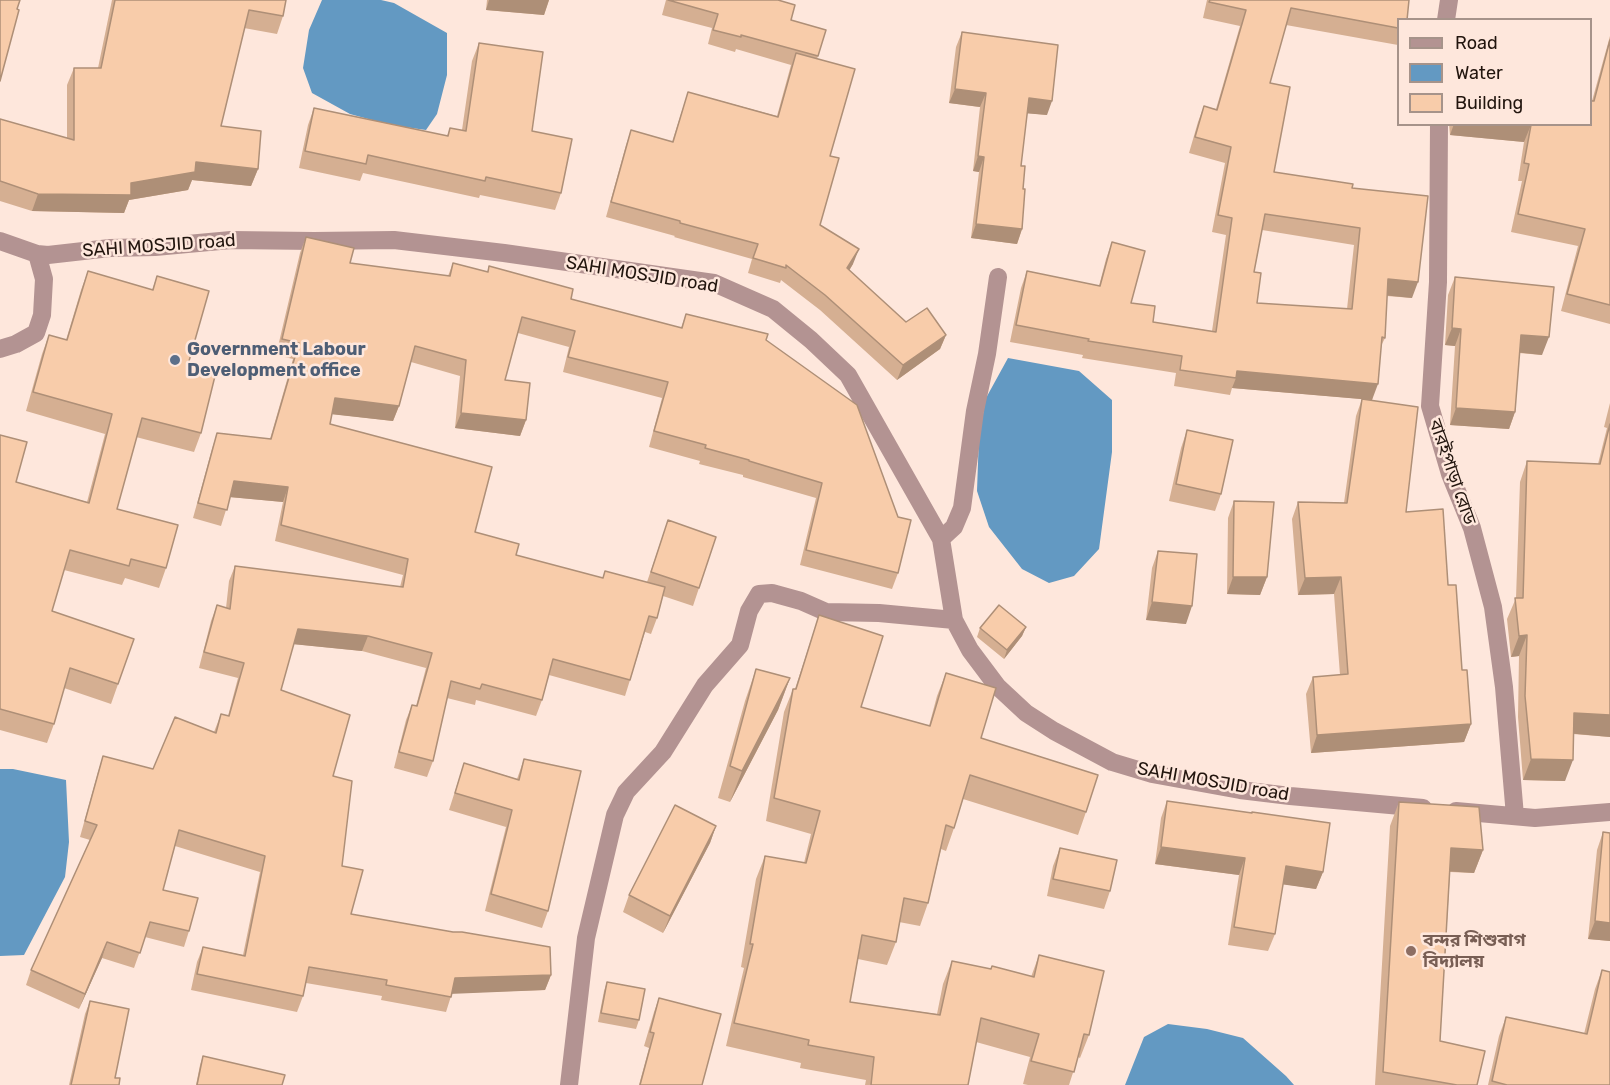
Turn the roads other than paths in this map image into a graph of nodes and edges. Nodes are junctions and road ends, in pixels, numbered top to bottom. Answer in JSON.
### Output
{"nodes":[{"id":1,"x":1449,"y":0,"type":"edge"},
{"id":2,"x":1446,"y":18,"type":"edge"},
{"id":3,"x":1439,"y":126,"type":"edge"},
{"id":4,"x":0,"y":241,"type":"edge"},
{"id":5,"x":37,"y":254,"type":"junction"},
{"id":6,"x":998,"y":277,"type":"dead end"},
{"id":7,"x":0,"y":349,"type":"edge"},
{"id":8,"x":940,"y":539,"type":"junction"},
{"id":9,"x":954,"y":620,"type":"junction"},
{"id":10,"x":1610,"y":812,"type":"edge"},
{"id":11,"x":1515,"y":816,"type":"junction"},
{"id":12,"x":568,"y":1085,"type":"edge"}],
"edges":[{"from":1,"to":2,"type":"street"},
{"from":3,"to":11,"type":"street","name":"বারইপাড়া রোড"},
{"from":4,"to":5,"type":"street","name":"SAHI MOSJID road"},
{"from":5,"to":7,"type":"street"},
{"from":5,"to":8,"type":"street","name":"SAHI MOSJID road"},
{"from":6,"to":8,"type":"street"},
{"from":8,"to":9,"type":"street","name":"SAHI MOSJID road"},
{"from":9,"to":11,"type":"street","name":"SAHI MOSJID road"},
{"from":9,"to":12,"type":"street"},
{"from":10,"to":11,"type":"street","name":"SAHI MOSJID road"}]}
